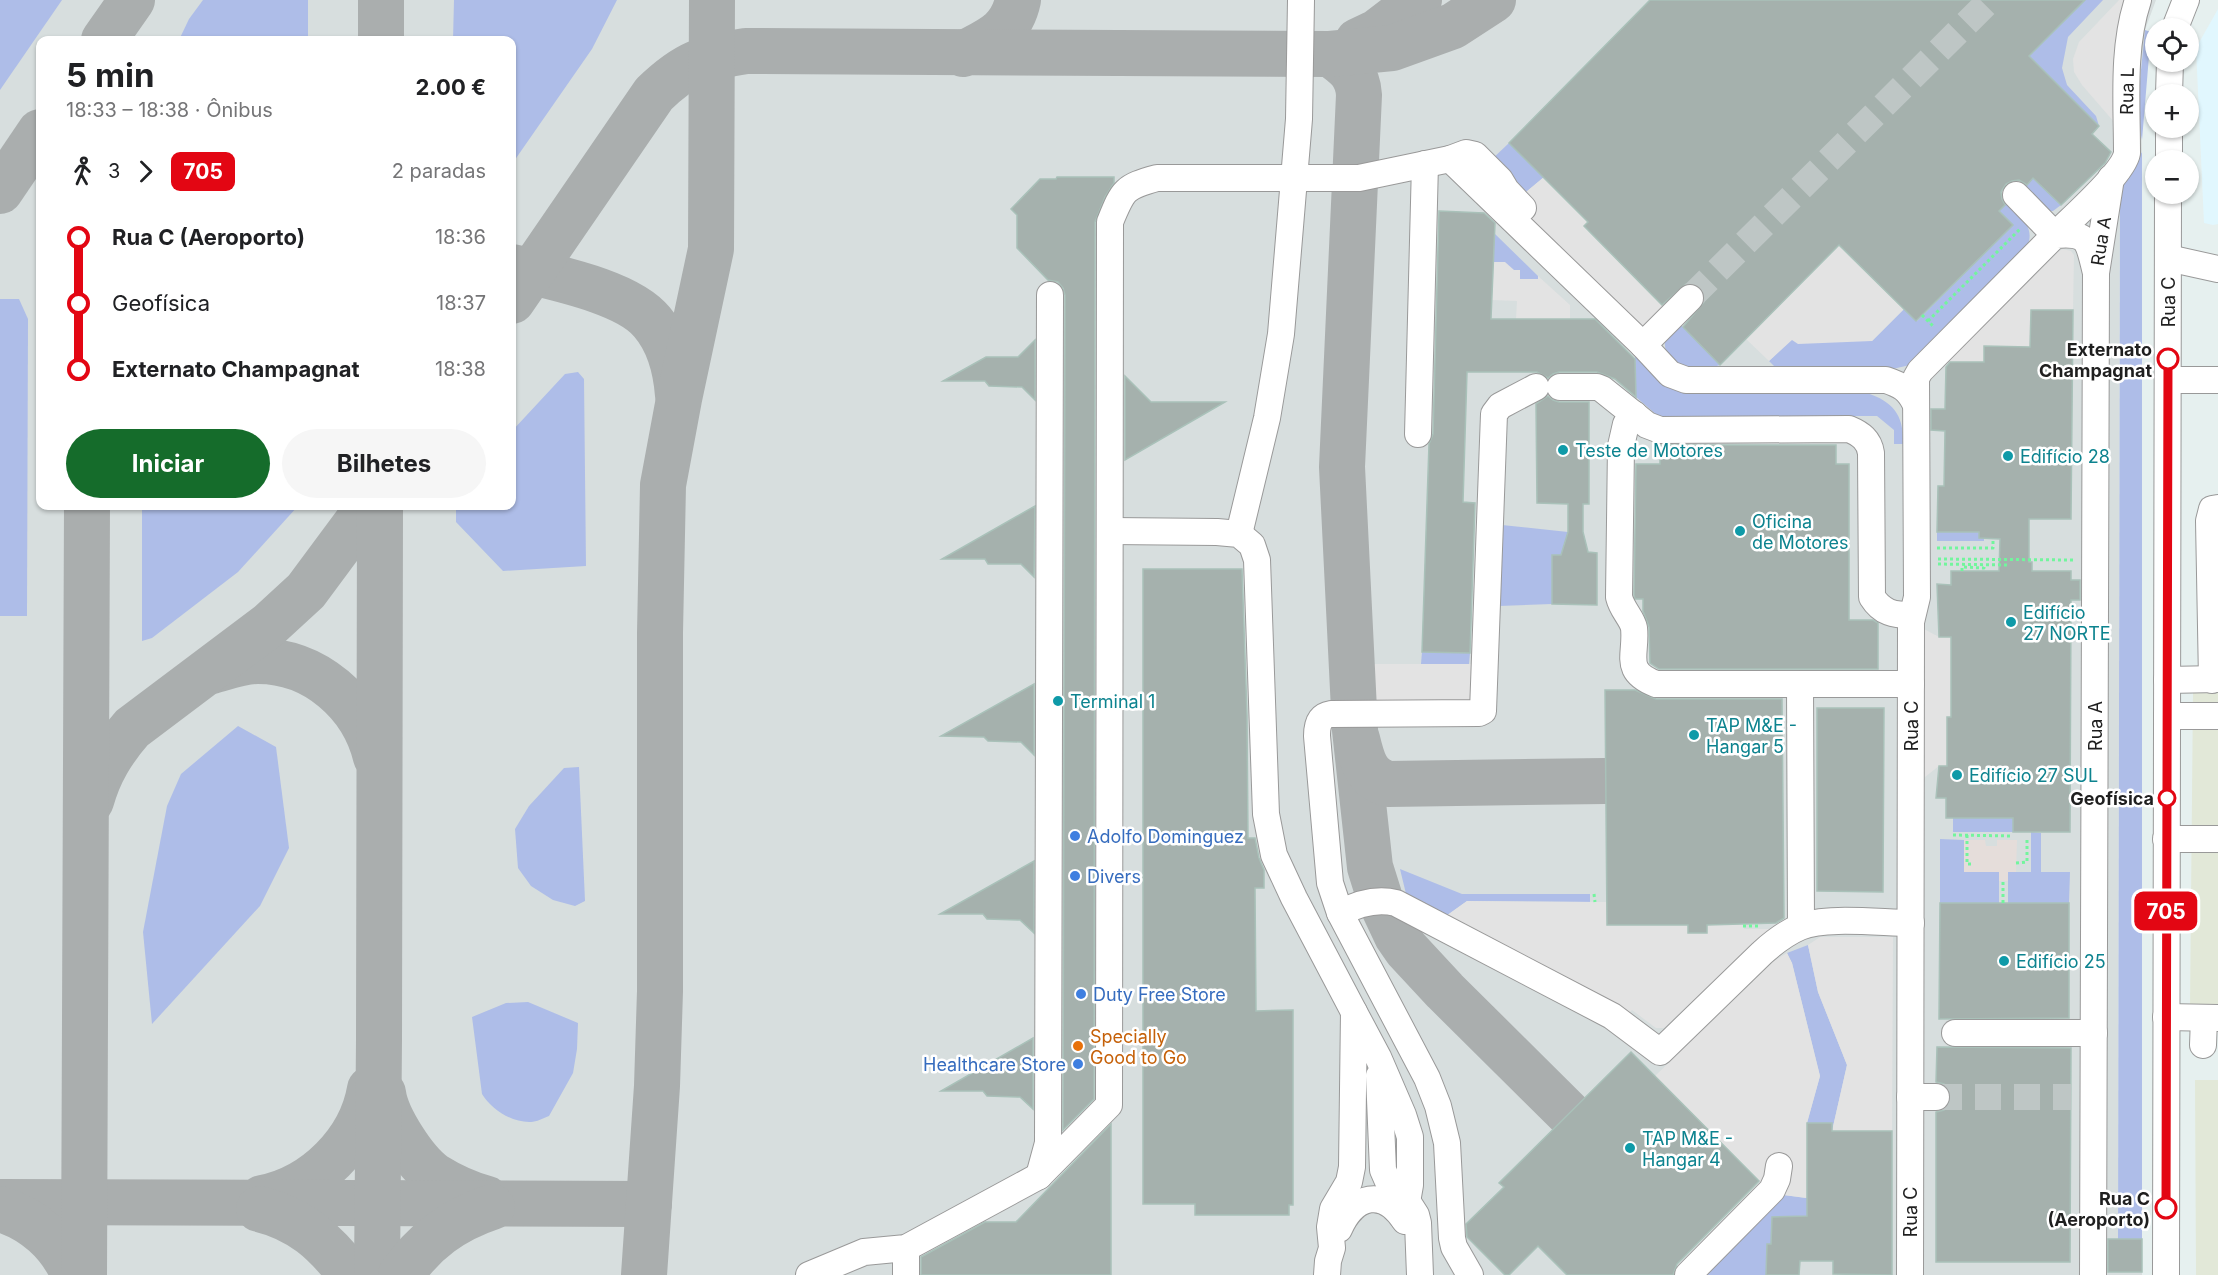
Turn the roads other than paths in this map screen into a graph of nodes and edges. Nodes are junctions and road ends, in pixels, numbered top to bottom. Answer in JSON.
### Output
{"nodes":[{"id":1,"x":1301,"y":0,"type":"edge"},
{"id":2,"x":2138,"y":0,"type":"edge"},
{"id":3,"x":2186,"y":0,"type":"edge"},
{"id":4,"x":2185,"y":18,"type":"edge"},
{"id":5,"x":1438,"y":161,"type":"junction"},
{"id":6,"x":1295,"y":177,"type":"junction"},
{"id":7,"x":2111,"y":178,"type":"junction"},
{"id":8,"x":2016,"y":195,"type":"dead end"},
{"id":9,"x":2179,"y":204,"type":"edge"},
{"id":10,"x":2055,"y":235,"type":"junction"},
{"id":11,"x":2168,"y":258,"type":"junction"},
{"id":12,"x":2218,"y":269,"type":"edge"},
{"id":13,"x":2096,"y":273,"type":"junction"},
{"id":14,"x":1050,"y":295,"type":"dead end"},
{"id":15,"x":1690,"y":298,"type":"tunnel mouth"},
{"id":16,"x":1643,"y":345,"type":"junction"},
{"id":17,"x":1920,"y":371,"type":"junction"},
{"id":18,"x":1886,"y":380,"type":"junction"},
{"id":19,"x":2168,"y":380,"type":"junction"},
{"id":20,"x":2218,"y":380,"type":"edge"},
{"id":21,"x":1915,"y":403,"type":"junction"},
{"id":22,"x":1634,"y":414,"type":"junction"},
{"id":23,"x":1418,"y":435,"type":"dead end"},
{"id":24,"x":2218,"y":508,"type":"edge"},
{"id":25,"x":1111,"y":531,"type":"junction"},
{"id":26,"x":1239,"y":534,"type":"junction"},
{"id":27,"x":1911,"y":615,"type":"junction"},
{"id":28,"x":2167,"y":680,"type":"junction"},
{"id":29,"x":2215,"y":680,"type":"edge"},
{"id":30,"x":1800,"y":684,"type":"junction"},
{"id":31,"x":1911,"y":684,"type":"junction"},
{"id":32,"x":2167,"y":716,"type":"junction"},
{"id":33,"x":2218,"y":716,"type":"edge"},
{"id":34,"x":2166,"y":839,"type":"junction"},
{"id":35,"x":2218,"y":839,"type":"edge"},
{"id":36,"x":1340,"y":913,"type":"junction"},
{"id":37,"x":1911,"y":924,"type":"junction"},
{"id":38,"x":1802,"y":926,"type":"junction"},
{"id":39,"x":1354,"y":1012,"type":"junction"},
{"id":40,"x":2166,"y":1017,"type":"junction"},
{"id":41,"x":2211,"y":1018,"type":"edge"},
{"id":42,"x":1955,"y":1033,"type":"dead end"},
{"id":43,"x":2094,"y":1034,"type":"junction"},
{"id":44,"x":2203,"y":1045,"type":"dead end"},
{"id":45,"x":1910,"y":1097,"type":"junction"},
{"id":46,"x":1936,"y":1097,"type":"tunnel mouth"},
{"id":47,"x":1779,"y":1166,"type":"dead end"},
{"id":48,"x":1039,"y":1176,"type":"junction"},
{"id":49,"x":1406,"y":1211,"type":"junction"},
{"id":50,"x":906,"y":1248,"type":"junction"},
{"id":51,"x":1332,"y":1267,"type":"edge"},
{"id":52,"x":1412,"y":1272,"type":"edge"},
{"id":53,"x":809,"y":1275,"type":"edge"},
{"id":54,"x":906,"y":1275,"type":"edge"},
{"id":55,"x":1470,"y":1275,"type":"edge"},
{"id":56,"x":1688,"y":1275,"type":"edge"},
{"id":57,"x":1910,"y":1275,"type":"edge"},
{"id":58,"x":2093,"y":1275,"type":"edge"},
{"id":59,"x":2166,"y":1275,"type":"edge"}],
"edges":[{"from":1,"to":6,"type":"street"},
{"from":2,"to":7,"type":"street","name":"Rua L"},
{"from":3,"to":4,"type":"street"},
{"from":5,"to":6,"type":"street"},
{"from":5,"to":16,"type":"street"},
{"from":5,"to":23,"type":"street"},
{"from":6,"to":25,"type":"street"},
{"from":6,"to":26,"type":"street"},
{"from":7,"to":10,"type":"street"},
{"from":7,"to":13,"type":"street","name":"Rua A"},
{"from":8,"to":10,"type":"street"},
{"from":9,"to":11,"type":"street","name":"Rua C"},
{"from":10,"to":13,"type":"street"},
{"from":10,"to":17,"type":"street"},
{"from":11,"to":12,"type":"street"},
{"from":11,"to":19,"type":"street","name":"Rua C"},
{"from":13,"to":43,"type":"street","name":"Rua A"},
{"from":14,"to":48,"type":"street"},
{"from":15,"to":16,"type":"street"},
{"from":16,"to":18,"type":"street"},
{"from":17,"to":18,"type":"street"},
{"from":17,"to":21,"type":"street","name":"Rua C"},
{"from":18,"to":21,"type":"street"},
{"from":19,"to":20,"type":"street"},
{"from":19,"to":28,"type":"street","name":"Rua C"},
{"from":21,"to":27,"type":"street","name":"Rua C"},
{"from":22,"to":27,"type":"street"},
{"from":22,"to":30,"type":"street"},
{"from":22,"to":36,"type":"street"},
{"from":24,"to":29,"type":"street"},
{"from":25,"to":26,"type":"street"},
{"from":25,"to":48,"type":"street"},
{"from":26,"to":39,"type":"street"},
{"from":27,"to":31,"type":"street","name":"Rua C"},
{"from":28,"to":29,"type":"street"},
{"from":28,"to":32,"type":"street","name":"Rua C"},
{"from":30,"to":31,"type":"street"},
{"from":30,"to":38,"type":"street"},
{"from":31,"to":37,"type":"street","name":"Rua C"},
{"from":32,"to":33,"type":"street"},
{"from":32,"to":34,"type":"street","name":"Rua C"},
{"from":34,"to":35,"type":"street"},
{"from":34,"to":40,"type":"street","name":"Rua C"},
{"from":36,"to":38,"type":"street"},
{"from":36,"to":55,"type":"street"},
{"from":37,"to":38,"type":"street"},
{"from":37,"to":45,"type":"street","name":"Rua C"},
{"from":39,"to":49,"type":"street"},
{"from":39,"to":51,"type":"street"},
{"from":40,"to":41,"type":"street"},
{"from":40,"to":59,"type":"street","name":"Rua C"},
{"from":41,"to":44,"type":"street"},
{"from":42,"to":43,"type":"street"},
{"from":43,"to":58,"type":"street","name":"Rua A"},
{"from":45,"to":46,"type":"street"},
{"from":45,"to":57,"type":"street","name":"Rua C"},
{"from":47,"to":56,"type":"street"},
{"from":48,"to":50,"type":"street"},
{"from":49,"to":51,"type":"street"},
{"from":49,"to":52,"type":"street"},
{"from":50,"to":53,"type":"street"},
{"from":50,"to":54,"type":"street"}]}
